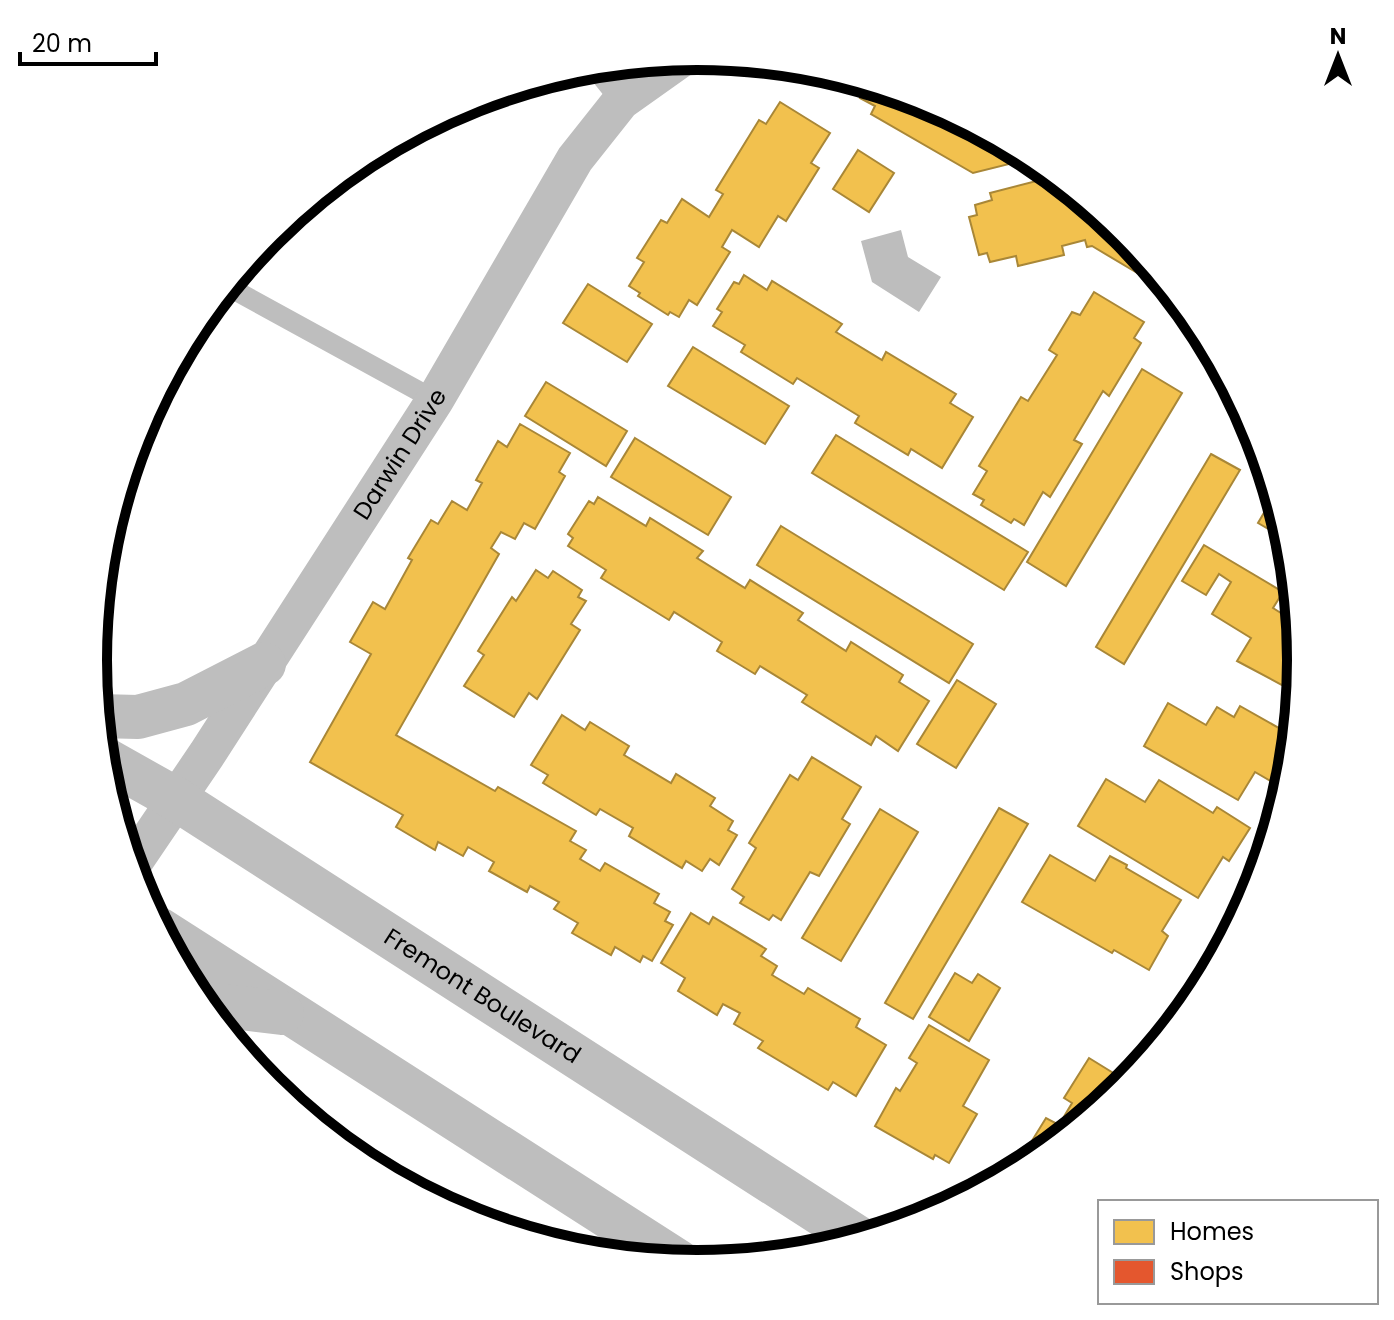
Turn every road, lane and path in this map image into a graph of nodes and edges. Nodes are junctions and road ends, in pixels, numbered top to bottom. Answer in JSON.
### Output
{"nodes":[{"id":1,"x":663,"y":71,"type":"edge"},
{"id":2,"x":602,"y":78,"type":"edge"},
{"id":3,"x":621,"y":101,"type":"junction"},
{"id":4,"x":237,"y":291,"type":"edge"},
{"id":5,"x":435,"y":400,"type":"junction"},
{"id":6,"x":264,"y":664,"type":"junction"},
{"id":7,"x":110,"y":716,"type":"edge"},
{"id":8,"x":117,"y":766,"type":"edge"},
{"id":9,"x":176,"y":799,"type":"junction"},
{"id":10,"x":139,"y":854,"type":"edge"},
{"id":11,"x":179,"y":942,"type":"edge"},
{"id":12,"x":219,"y":1005,"type":"edge"},
{"id":13,"x":293,"y":1014,"type":"junction"},
{"id":14,"x":847,"y":1231,"type":"edge"},
{"id":15,"x":659,"y":1249,"type":"edge"}],
"edges":[{"from":1,"to":3,"type":"street","name":"Darwin Drive"},
{"from":2,"to":3,"type":"lane"},
{"from":3,"to":5,"type":"street","name":"Darwin Drive"},
{"from":4,"to":5,"type":"lane"},
{"from":5,"to":6,"type":"street","name":"Darwin Drive"},
{"from":6,"to":7,"type":"main road"},
{"from":6,"to":9,"type":"street","name":"Darwin Drive"},
{"from":8,"to":9,"type":"main road","name":"Fremont Boulevard"},
{"from":9,"to":10,"type":"street","name":"Darwin Drive"},
{"from":9,"to":14,"type":"main road","name":"Fremont Boulevard"},
{"from":11,"to":13,"type":"main road"},
{"from":12,"to":13,"type":"main road"},
{"from":13,"to":15,"type":"main road"}]}
